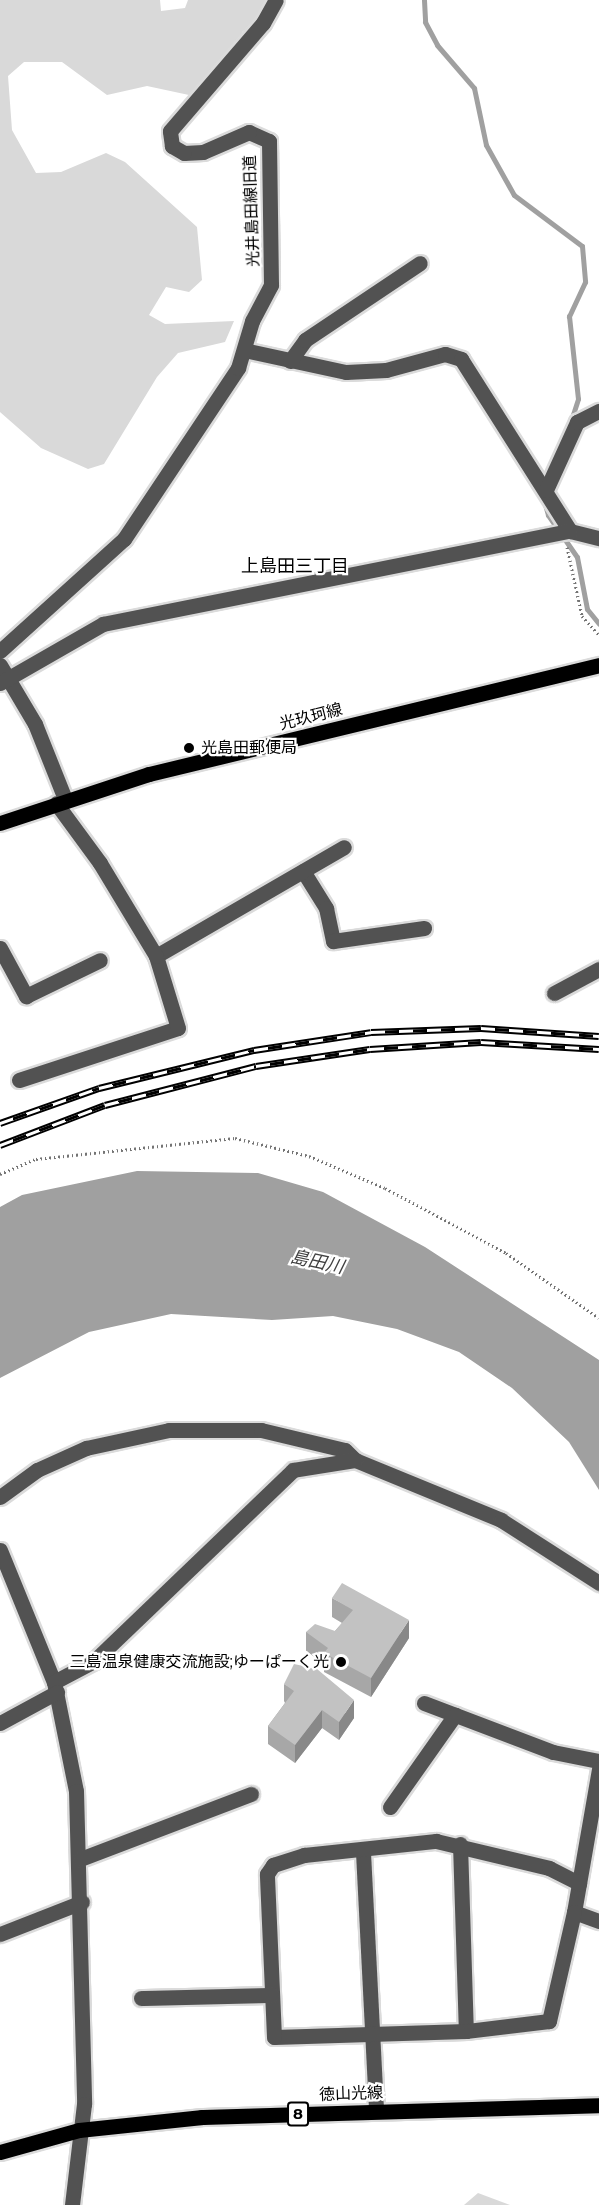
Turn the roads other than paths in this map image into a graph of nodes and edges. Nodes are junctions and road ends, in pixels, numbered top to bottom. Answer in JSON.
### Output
{"nodes":[{"id":1,"x":276,"y":0,"type":"edge"},
{"id":2,"x":420,"y":262,"type":"dead end"},
{"id":3,"x":244,"y":351,"type":"junction"},
{"id":4,"x":290,"y":361,"type":"junction"},
{"id":5,"x":599,"y":411,"type":"edge"},
{"id":6,"x":546,"y":490,"type":"junction"},
{"id":7,"x":563,"y":534,"type":"junction"},
{"id":8,"x":599,"y":538,"type":"edge"},
{"id":9,"x":0,"y":651,"type":"edge"},
{"id":10,"x":599,"y":665,"type":"edge"},
{"id":11,"x":2,"y":675,"type":"edge"},
{"id":12,"x":61,"y":801,"type":"junction"},
{"id":13,"x":0,"y":823,"type":"edge"},
{"id":14,"x":344,"y":847,"type":"dead end"},
{"id":15,"x":303,"y":871,"type":"junction"},
{"id":16,"x":424,"y":928,"type":"dead end"},
{"id":17,"x":0,"y":948,"type":"edge"},
{"id":18,"x":156,"y":956,"type":"junction"},
{"id":19,"x":100,"y":960,"type":"dead end"},
{"id":20,"x":599,"y":969,"type":"edge"},
{"id":21,"x":554,"y":993,"type":"dead end"},
{"id":22,"x":19,"y":1080,"type":"dead end"},
{"id":23,"x":355,"y":1460,"type":"junction"},
{"id":24,"x":0,"y":1497,"type":"edge"},
{"id":25,"x":0,"y":1550,"type":"edge"},
{"id":26,"x":599,"y":1583,"type":"edge"},
{"id":27,"x":55,"y":1687,"type":"junction"},
{"id":28,"x":424,"y":1703,"type":"dead end"},
{"id":29,"x":455,"y":1715,"type":"junction"},
{"id":30,"x":0,"y":1723,"type":"edge"},
{"id":31,"x":599,"y":1761,"type":"edge"},
{"id":32,"x":599,"y":1769,"type":"edge"},
{"id":33,"x":251,"y":1794,"type":"dead end"},
{"id":34,"x":390,"y":1807,"type":"dead end"},
{"id":35,"x":460,"y":1844,"type":"junction"},
{"id":36,"x":363,"y":1852,"type":"junction"},
{"id":37,"x":80,"y":1859,"type":"junction"},
{"id":38,"x":579,"y":1883,"type":"junction"},
{"id":39,"x":82,"y":1902,"type":"junction"},
{"id":40,"x":574,"y":1912,"type":"junction"},
{"id":41,"x":599,"y":1921,"type":"edge"},
{"id":42,"x":0,"y":1934,"type":"edge"},
{"id":43,"x":272,"y":1995,"type":"junction"},
{"id":44,"x":141,"y":1998,"type":"dead end"},
{"id":45,"x":466,"y":2031,"type":"junction"},
{"id":46,"x":371,"y":2036,"type":"junction"},
{"id":47,"x":599,"y":2105,"type":"edge"},
{"id":48,"x":376,"y":2111,"type":"junction"},
{"id":49,"x":79,"y":2130,"type":"junction"},
{"id":50,"x":0,"y":2151,"type":"edge"},
{"id":51,"x":72,"y":2205,"type":"edge"}],
"edges":[{"from":1,"to":3,"type":"street","name":"光井島田線旧道"},
{"from":2,"to":4,"type":"street"},
{"from":3,"to":4,"type":"street"},
{"from":3,"to":9,"type":"street","name":"光井島田線旧道"},
{"from":4,"to":6,"type":"street"},
{"from":5,"to":6,"type":"street"},
{"from":6,"to":7,"type":"street"},
{"from":7,"to":8,"type":"street"},
{"from":7,"to":11,"type":"street"},
{"from":10,"to":12,"type":"main road","name":"光玖珂線"},
{"from":11,"to":12,"type":"street"},
{"from":12,"to":13,"type":"main road","name":"光玖珂線"},
{"from":12,"to":18,"type":"street"},
{"from":14,"to":15,"type":"street"},
{"from":15,"to":16,"type":"street"},
{"from":15,"to":18,"type":"street"},
{"from":17,"to":19,"type":"street"},
{"from":18,"to":22,"type":"street"},
{"from":20,"to":21,"type":"street"},
{"from":23,"to":24,"type":"street"},
{"from":23,"to":26,"type":"street"},
{"from":23,"to":27,"type":"street"},
{"from":25,"to":27,"type":"street"},
{"from":27,"to":30,"type":"street"},
{"from":27,"to":37,"type":"street"},
{"from":28,"to":29,"type":"street"},
{"from":29,"to":31,"type":"street"},
{"from":29,"to":34,"type":"street"},
{"from":32,"to":38,"type":"street"},
{"from":33,"to":37,"type":"street"},
{"from":35,"to":36,"type":"street"},
{"from":35,"to":38,"type":"street"},
{"from":35,"to":45,"type":"street"},
{"from":36,"to":43,"type":"street"},
{"from":36,"to":46,"type":"street"},
{"from":37,"to":39,"type":"street"},
{"from":38,"to":40,"type":"street"},
{"from":39,"to":42,"type":"street"},
{"from":39,"to":49,"type":"street"},
{"from":40,"to":41,"type":"street"},
{"from":40,"to":45,"type":"street"},
{"from":43,"to":44,"type":"street"},
{"from":43,"to":46,"type":"street"},
{"from":45,"to":46,"type":"street"},
{"from":46,"to":48,"type":"street"},
{"from":47,"to":48,"type":"main road","name":"徳山光線","number":"8"},
{"from":48,"to":49,"type":"main road","name":"徳山光線","number":"8"},
{"from":49,"to":50,"type":"main road","name":"徳山光線","number":"8"},
{"from":49,"to":51,"type":"street"}]}
